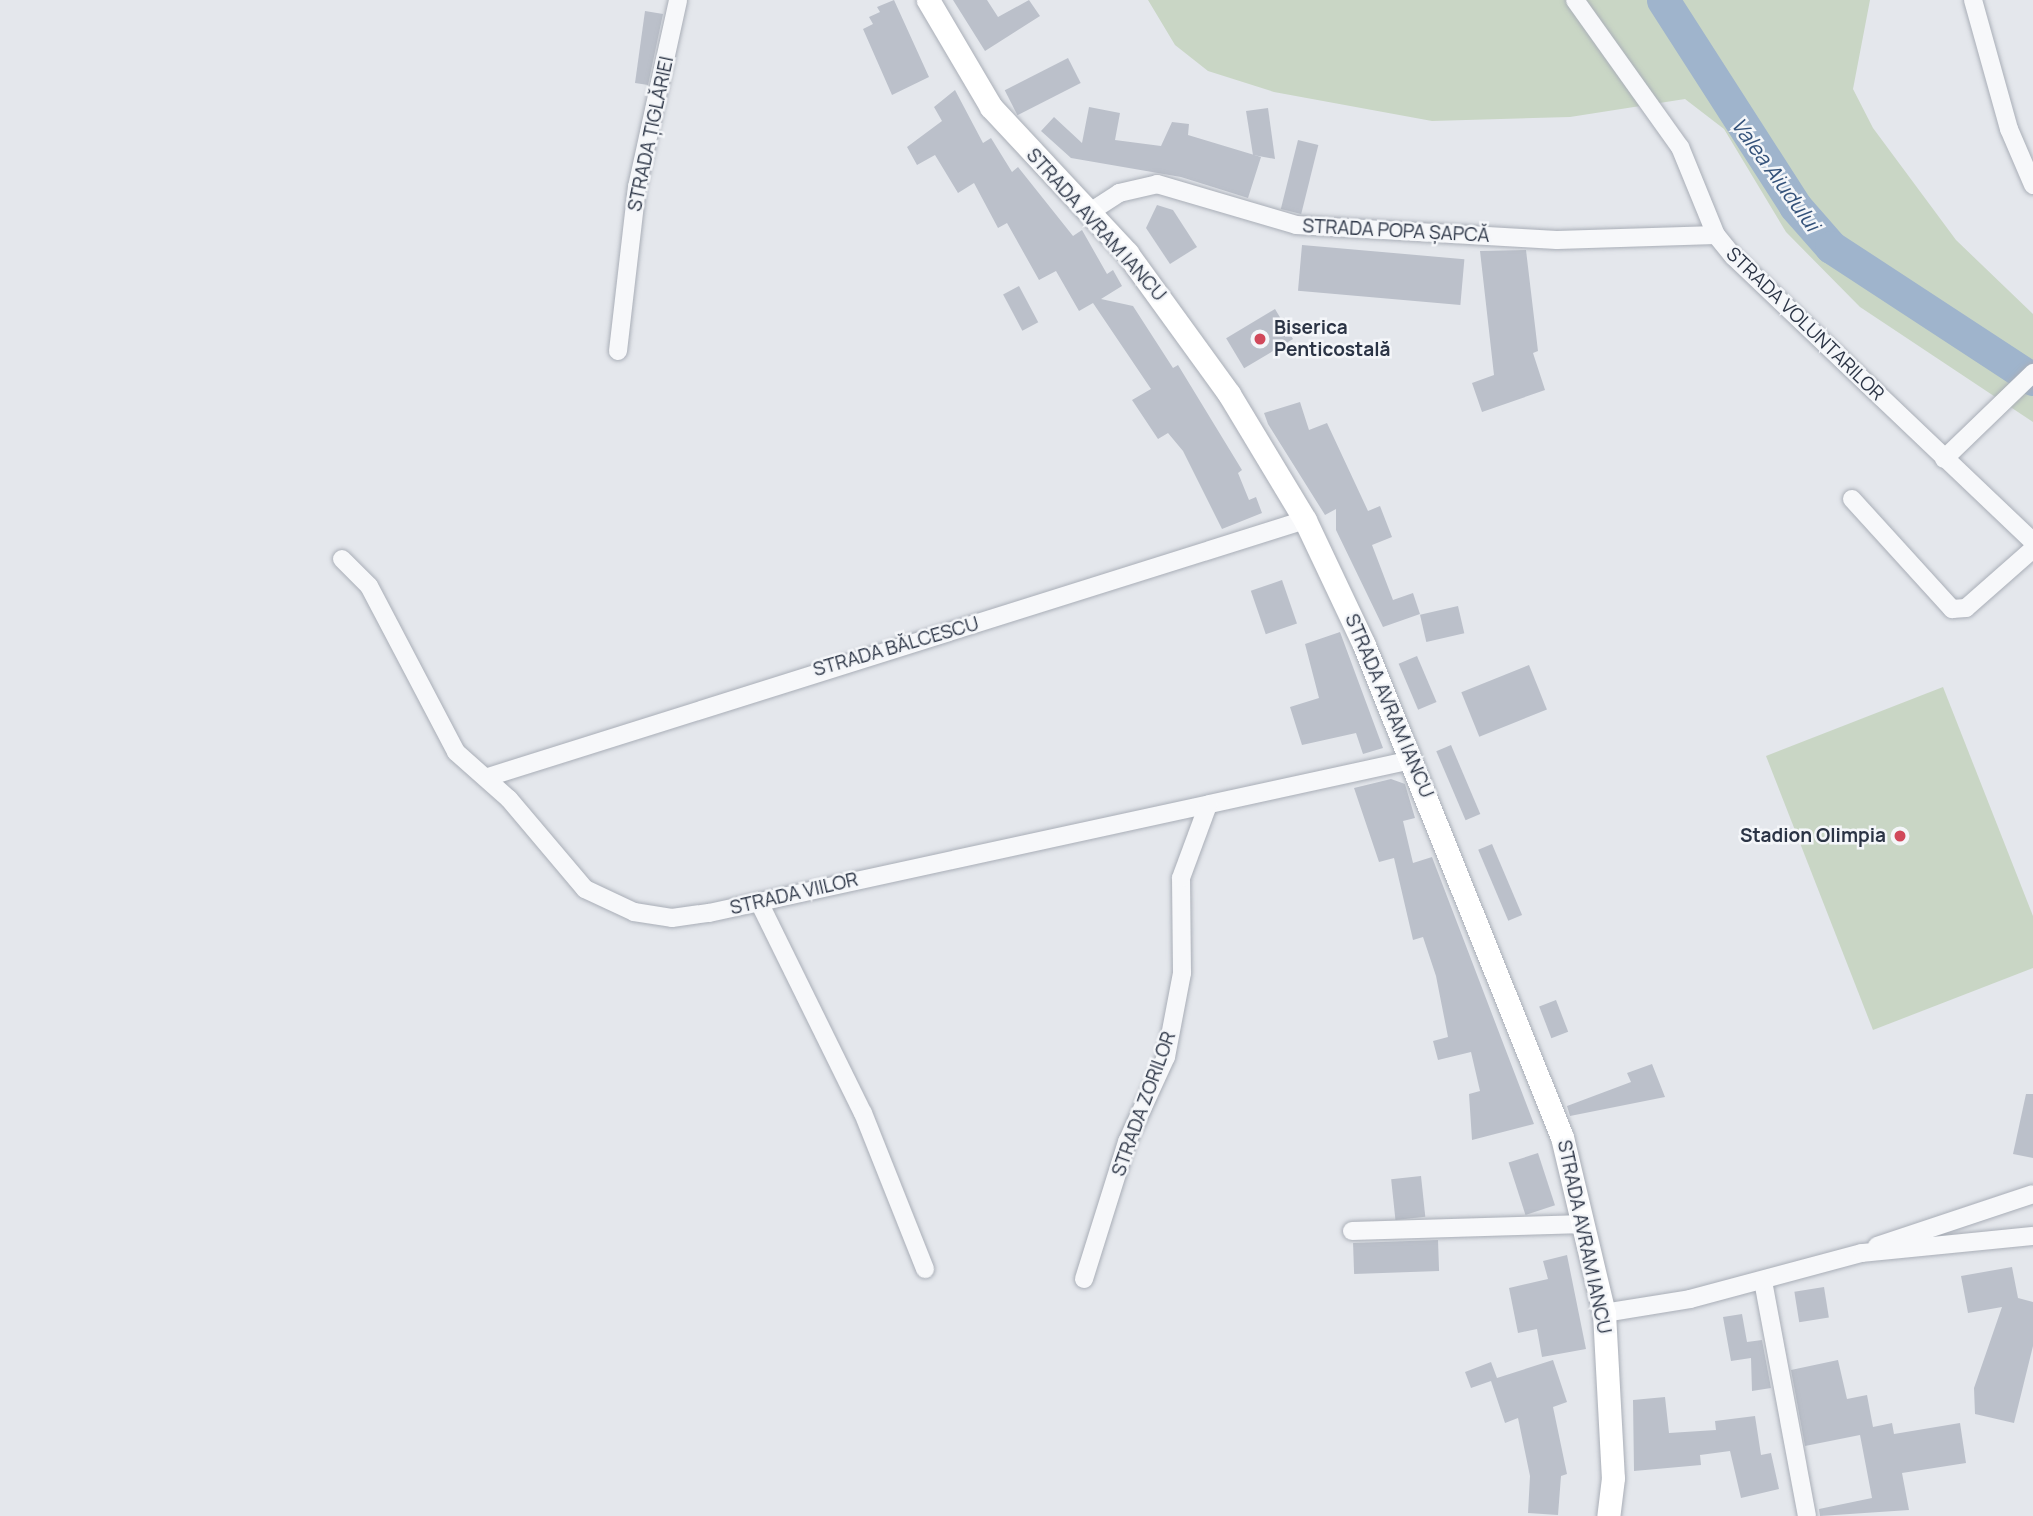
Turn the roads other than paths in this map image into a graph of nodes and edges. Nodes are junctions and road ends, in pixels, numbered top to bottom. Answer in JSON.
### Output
{"nodes":[{"id":1,"x":678,"y":0,"type":"edge"},
{"id":2,"x":928,"y":0,"type":"edge"},
{"id":3,"x":1575,"y":0,"type":"edge"},
{"id":4,"x":1973,"y":0,"type":"edge"},
{"id":5,"x":2033,"y":185,"type":"edge"},
{"id":6,"x":1090,"y":212,"type":"junction"},
{"id":7,"x":1716,"y":234,"type":"junction"},
{"id":8,"x":618,"y":351,"type":"dead end"},
{"id":9,"x":2033,"y":373,"type":"edge"},
{"id":10,"x":1944,"y":459,"type":"junction"},
{"id":11,"x":1852,"y":499,"type":"dead end"},
{"id":12,"x":1305,"y":520,"type":"junction"},
{"id":13,"x":2033,"y":542,"type":"edge"},
{"id":14,"x":2033,"y":549,"type":"edge"},
{"id":15,"x":342,"y":559,"type":"dead end"},
{"id":16,"x":1412,"y":760,"type":"junction"},
{"id":17,"x":488,"y":777,"type":"junction"},
{"id":18,"x":1208,"y":805,"type":"junction"},
{"id":19,"x":759,"y":902,"type":"junction"},
{"id":20,"x":2033,"y":1194,"type":"edge"},
{"id":21,"x":1584,"y":1224,"type":"junction"},
{"id":22,"x":1352,"y":1231,"type":"dead end"},
{"id":23,"x":2033,"y":1236,"type":"edge"},
{"id":24,"x":1862,"y":1253,"type":"junction"},
{"id":25,"x":925,"y":1269,"type":"dead end"},
{"id":26,"x":1084,"y":1279,"type":"dead end"},
{"id":27,"x":1763,"y":1281,"type":"junction"},
{"id":28,"x":1604,"y":1313,"type":"junction"},
{"id":29,"x":1608,"y":1516,"type":"edge"},
{"id":30,"x":1807,"y":1516,"type":"edge"}],
"edges":[{"from":1,"to":8,"type":"street","name":"STRADA ȚIGLĂRIEI"},
{"from":2,"to":6,"type":"main road","name":"STRADA AVRAM IANCU"},
{"from":3,"to":7,"type":"street","name":"STRADA VOLUNTARILOR"},
{"from":4,"to":5,"type":"street"},
{"from":6,"to":7,"type":"street","name":"STRADA POPA ȘAPCĂ"},
{"from":6,"to":12,"type":"main road","name":"STRADA AVRAM IANCU"},
{"from":7,"to":10,"type":"street","name":"STRADA VOLUNTARILOR"},
{"from":9,"to":10,"type":"street"},
{"from":10,"to":13,"type":"street","name":"STRADA VOLUNTARILOR"},
{"from":11,"to":14,"type":"street"},
{"from":12,"to":16,"type":"main road","name":"STRADA AVRAM IANCU"},
{"from":12,"to":17,"type":"street","name":"STRADA BĂLCESCU"},
{"from":15,"to":17,"type":"street","name":"STRADA VIILOR"},
{"from":16,"to":18,"type":"street","name":"STRADA VIILOR"},
{"from":16,"to":21,"type":"main road","name":"STRADA AVRAM IANCU"},
{"from":17,"to":19,"type":"street","name":"STRADA VIILOR"},
{"from":18,"to":19,"type":"street","name":"STRADA VIILOR"},
{"from":18,"to":26,"type":"street","name":"STRADA ZORILOR"},
{"from":19,"to":25,"type":"street"},
{"from":20,"to":24,"type":"street"},
{"from":21,"to":22,"type":"street"},
{"from":21,"to":28,"type":"main road","name":"STRADA AVRAM IANCU"},
{"from":23,"to":24,"type":"street"},
{"from":24,"to":27,"type":"street"},
{"from":27,"to":28,"type":"street"},
{"from":27,"to":30,"type":"street"},
{"from":28,"to":29,"type":"main road","name":"STRADA AVRAM IANCU"}]}
